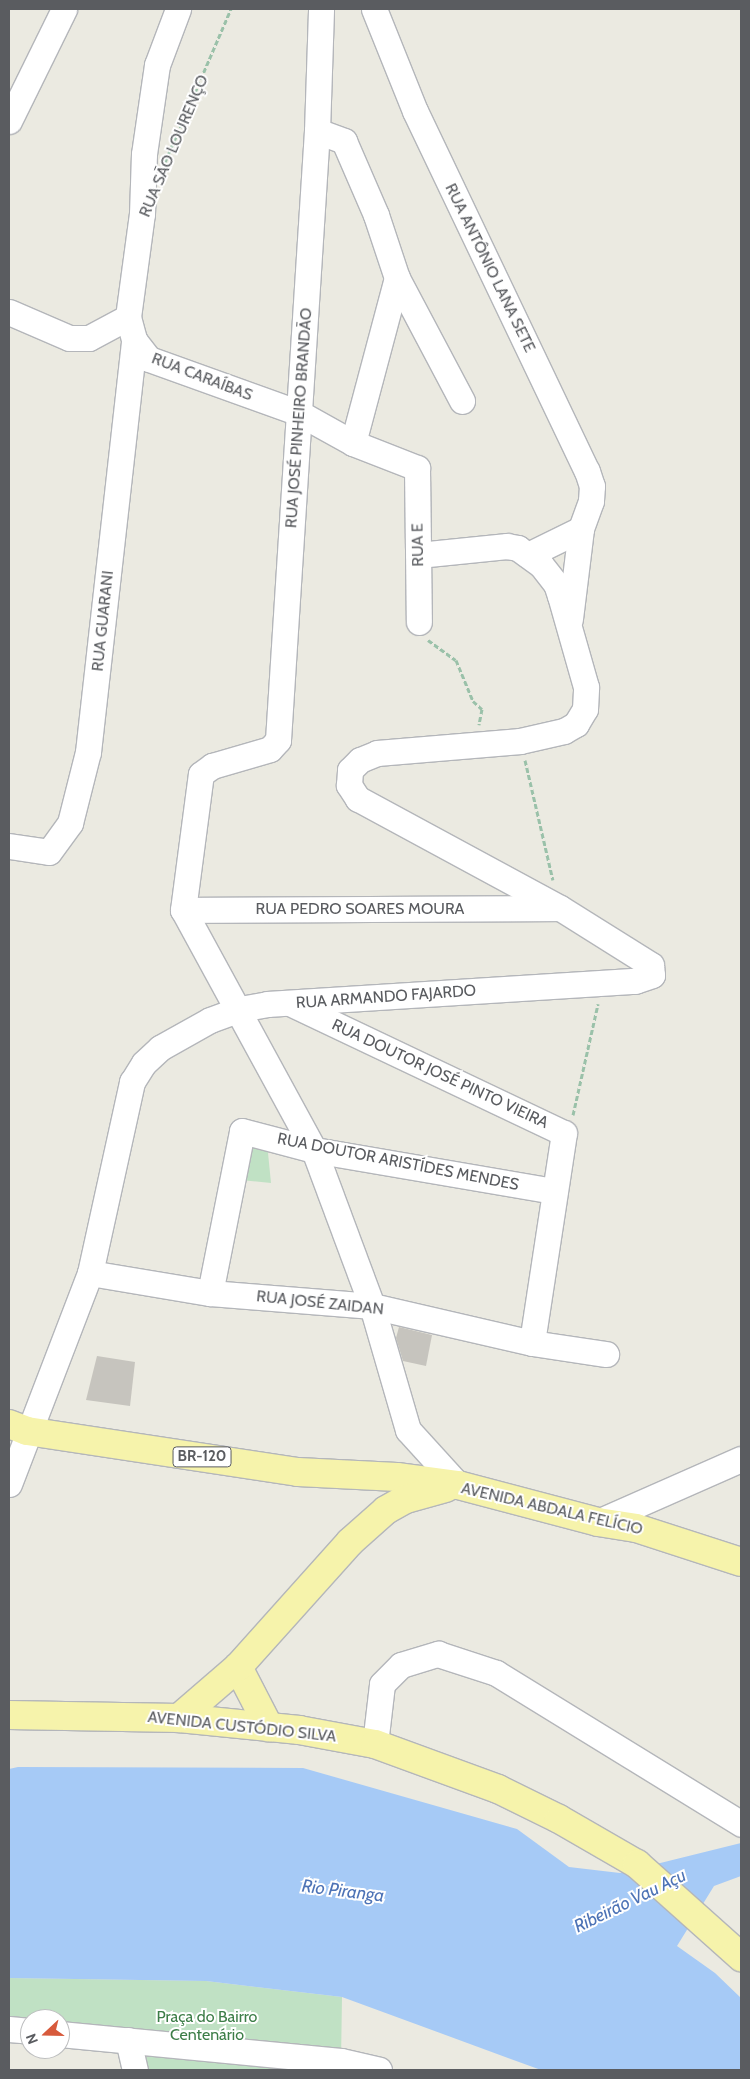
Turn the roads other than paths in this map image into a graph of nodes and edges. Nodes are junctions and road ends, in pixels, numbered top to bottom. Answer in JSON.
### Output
{"nodes":[{"id":1,"x":64,"y":9,"type":"edge"},
{"id":2,"x":178,"y":9,"type":"edge"},
{"id":3,"x":320,"y":9,"type":"edge"},
{"id":4,"x":374,"y":9,"type":"edge"},
{"id":5,"x":9,"y":121,"type":"edge"},
{"id":6,"x":317,"y":131,"type":"junction"},
{"id":7,"x":397,"y":278,"type":"junction"},
{"id":8,"x":9,"y":312,"type":"edge"},
{"id":9,"x":131,"y":328,"type":"junction"},
{"id":10,"x":462,"y":401,"type":"dead end"},
{"id":11,"x":299,"y":413,"type":"junction"},
{"id":12,"x":353,"y":443,"type":"junction"},
{"id":13,"x":417,"y":468,"type":"joint"},
{"id":14,"x":582,"y":529,"type":"junction"},
{"id":15,"x":418,"y":555,"type":"junction"},
{"id":16,"x":528,"y":555,"type":"junction"},
{"id":17,"x":419,"y":622,"type":"road end"},
{"id":18,"x":569,"y":629,"type":"junction"},
{"id":19,"x":9,"y":846,"type":"edge"},
{"id":20,"x":560,"y":908,"type":"junction"},
{"id":21,"x":189,"y":920,"type":"junction"},
{"id":22,"x":289,"y":1003,"type":"junction"},
{"id":23,"x":240,"y":1009,"type":"junction"},
{"id":24,"x":314,"y":1150,"type":"junction"},
{"id":25,"x":555,"y":1191,"type":"junction"},
{"id":26,"x":90,"y":1273,"type":"junction"},
{"id":27,"x":210,"y":1293,"type":"junction"},
{"id":28,"x":372,"y":1306,"type":"junction"},
{"id":29,"x":532,"y":1342,"type":"junction"},
{"id":30,"x":606,"y":1354,"type":"dead end"},
{"id":31,"x":18,"y":1428,"type":"edge"},
{"id":32,"x":741,"y":1459,"type":"edge"},
{"id":33,"x":9,"y":1484,"type":"edge"},
{"id":34,"x":458,"y":1485,"type":"junction"},
{"id":35,"x":598,"y":1522,"type":"junction"},
{"id":36,"x":741,"y":1562,"type":"edge"},
{"id":37,"x":238,"y":1667,"type":"junction"},
{"id":38,"x":9,"y":1716,"type":"edge"},
{"id":39,"x":179,"y":1718,"type":"junction"},
{"id":40,"x":275,"y":1727,"type":"junction"},
{"id":41,"x":363,"y":1741,"type":"junction"},
{"id":42,"x":741,"y":1824,"type":"edge"},
{"id":43,"x":741,"y":1957,"type":"edge"},
{"id":44,"x":70,"y":2035,"type":"edge"},
{"id":45,"x":128,"y":2040,"type":"junction"},
{"id":46,"x":341,"y":2061,"type":"junction"},
{"id":47,"x":135,"y":2070,"type":"edge"},
{"id":48,"x":307,"y":2070,"type":"edge"},
{"id":49,"x":379,"y":2070,"type":"edge"}],
"edges":[{"from":1,"to":5,"type":"street"},
{"from":2,"to":9,"type":"street","name":"RUA SÃO LOURENÇO"},
{"from":3,"to":6,"type":"street","name":"RUA JOSÉ PINHEIRO BRANDÃO"},
{"from":4,"to":14,"type":"street","name":"RUA ANTÔNIO LANA SETE"},
{"from":6,"to":7,"type":"street"},
{"from":6,"to":11,"type":"street","name":"RUA JOSÉ PINHEIRO BRANDÃO"},
{"from":7,"to":10,"type":"street"},
{"from":7,"to":12,"type":"street"},
{"from":8,"to":9,"type":"street"},
{"from":9,"to":11,"type":"street","name":"RUA CARAÍBAS"},
{"from":9,"to":19,"type":"street","name":"RUA GUARANI"},
{"from":11,"to":12,"type":"street","name":"RUA CARAÍBAS"},
{"from":11,"to":21,"type":"street","name":"RUA JOSÉ PINHEIRO BRANDÃO"},
{"from":12,"to":13,"type":"street","name":"RUA CARAÍBAS"},
{"from":13,"to":15,"type":"street","name":"RUA E"},
{"from":14,"to":16,"type":"street"},
{"from":14,"to":18,"type":"street","name":"RUA ANTÔNIO LANA SETE"},
{"from":15,"to":16,"type":"street"},
{"from":15,"to":17,"type":"street","name":"RUA E"},
{"from":16,"to":18,"type":"street"},
{"from":18,"to":20,"type":"street","name":"RUA ARMANDO FAJARDO"},
{"from":20,"to":21,"type":"street","name":"RUA PEDRO SOARES MOURA"},
{"from":20,"to":22,"type":"street","name":"RUA ARMANDO FAJARDO"},
{"from":21,"to":23,"type":"street"},
{"from":22,"to":23,"type":"street","name":"RUA ARMANDO FAJARDO"},
{"from":22,"to":25,"type":"street","name":"RUA DOUTOR JOSÉ PINTO VIEIRA"},
{"from":23,"to":24,"type":"street"},
{"from":23,"to":26,"type":"street","name":"RUA ARMANDO FAJARDO"},
{"from":24,"to":25,"type":"street","name":"RUA DOUTOR ARISTÍDES MENDES"},
{"from":24,"to":27,"type":"street","name":"RUA DOUTOR ARISTÍDES MENDES"},
{"from":24,"to":28,"type":"street"},
{"from":25,"to":29,"type":"street"},
{"from":26,"to":27,"type":"street","name":"RUA JOSÉ ZAIDAN"},
{"from":26,"to":31,"type":"street","name":"RUA ARMANDO FAJARDO"},
{"from":27,"to":28,"type":"street","name":"RUA JOSÉ ZAIDAN"},
{"from":28,"to":29,"type":"street","name":"RUA JOSÉ ZAIDAN"},
{"from":28,"to":34,"type":"street"},
{"from":29,"to":30,"type":"street","name":"RUA JOSÉ ZAIDAN"},
{"from":31,"to":33,"type":"street","name":"RUA ARMANDO FAJARDO"},
{"from":31,"to":34,"type":"main road","number":"BR-120"},
{"from":32,"to":35,"type":"street"},
{"from":34,"to":35,"type":"main road","name":"AVENIDA ABDALA FELÍCIO"},
{"from":34,"to":37,"type":"main road","name":"AVENIDA ABDALA FELÍCIO"},
{"from":35,"to":36,"type":"main road","name":"AVENIDA ABDALA FELÍCIO"},
{"from":37,"to":39,"type":"main road","name":"AVENIDA ABDALA FELÍCIO"},
{"from":37,"to":40,"type":"main road"},
{"from":38,"to":39,"type":"main road","name":"AVENIDA CUSTÓDIO SILVA"},
{"from":39,"to":40,"type":"main road","name":"AVENIDA CUSTÓDIO SILVA"},
{"from":40,"to":41,"type":"main road","name":"AVENIDA CUSTÓDIO SILVA"},
{"from":41,"to":42,"type":"street"},
{"from":41,"to":43,"type":"main road","name":"AVENIDA CUSTÓDIO SILVA"},
{"from":44,"to":45,"type":"street"},
{"from":45,"to":46,"type":"street"},
{"from":45,"to":47,"type":"street"},
{"from":46,"to":48,"type":"street"},
{"from":46,"to":49,"type":"street"}]}
